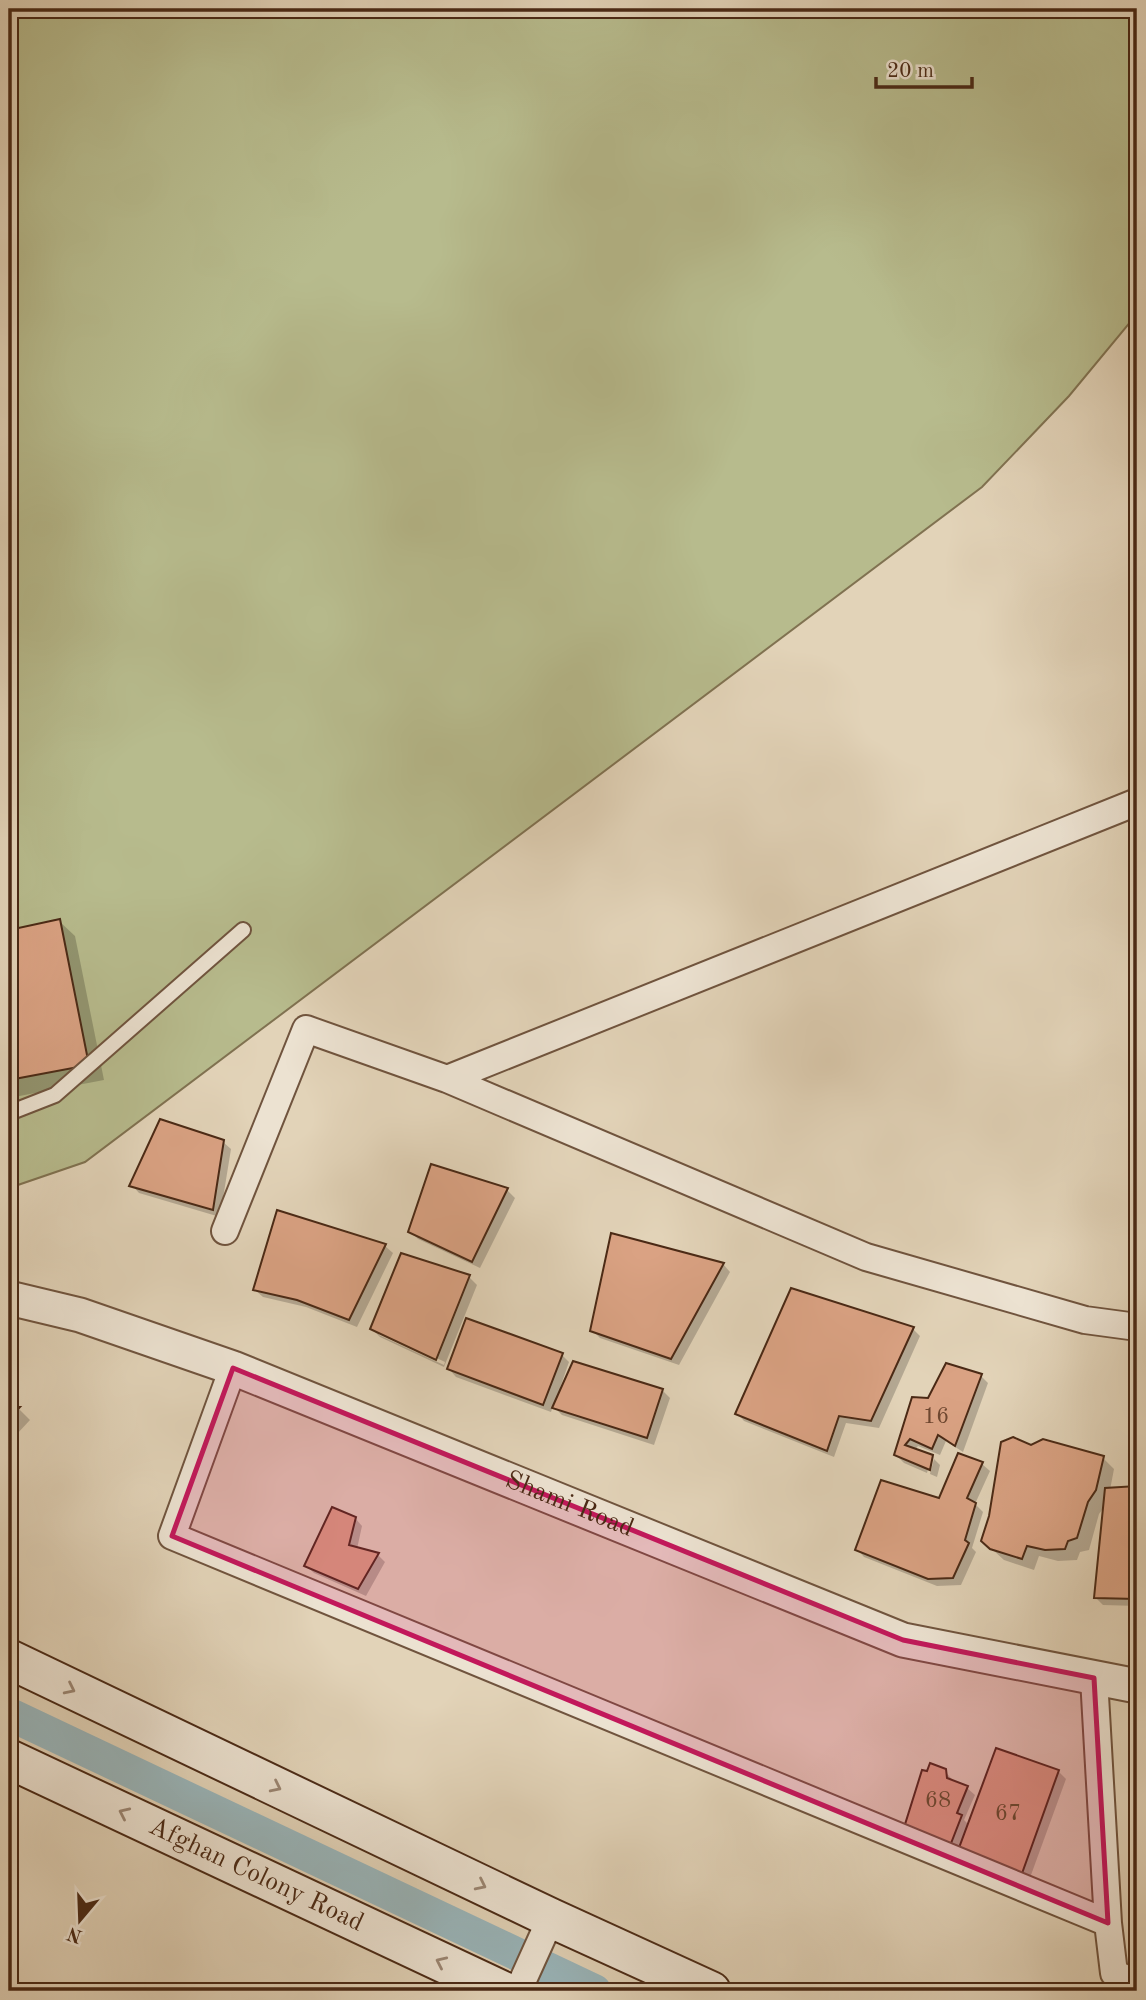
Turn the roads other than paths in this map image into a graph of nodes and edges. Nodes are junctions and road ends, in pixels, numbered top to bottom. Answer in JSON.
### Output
{"nodes":[{"id":1,"x":1137,"y":802,"type":"edge"},
{"id":2,"x":243,"y":930,"type":"dead end"},
{"id":3,"x":447,"y":1079,"type":"junction"},
{"id":4,"x":9,"y":1113,"type":"edge"},
{"id":5,"x":225,"y":1231,"type":"dead end"},
{"id":6,"x":9,"y":1298,"type":"edge"},
{"id":7,"x":1137,"y":1327,"type":"edge"},
{"id":8,"x":233,"y":1368,"type":"junction"},
{"id":9,"x":9,"y":1659,"type":"edge"},
{"id":10,"x":1094,"y":1678,"type":"junction"},
{"id":11,"x":1137,"y":1686,"type":"edge"},
{"id":12,"x":9,"y":1759,"type":"edge"},
{"id":13,"x":551,"y":1918,"type":"junction"},
{"id":14,"x":1108,"y":1923,"type":"junction"},
{"id":15,"x":1137,"y":1984,"type":"edge"},
{"id":16,"x":503,"y":1991,"type":"edge"},
{"id":17,"x":518,"y":1991,"type":"edge"},
{"id":18,"x":711,"y":1991,"type":"edge"}],
"edges":[{"from":1,"to":3,"type":"street"},
{"from":2,"to":4,"type":"lane"},
{"from":3,"to":5,"type":"street"},
{"from":3,"to":7,"type":"street"},
{"from":6,"to":8,"type":"street","name":"Shami Road"},
{"from":8,"to":10,"type":"street","name":"Shami Road"},
{"from":8,"to":14,"type":"street"},
{"from":9,"to":13,"type":"main road","one_way":true},
{"from":10,"to":11,"type":"street","name":"Shami Road"},
{"from":10,"to":14,"type":"street"},
{"from":16,"to":12,"type":"main road","name":"Afghan Colony Road","one_way":true},
{"from":13,"to":17,"type":"street"},
{"from":13,"to":18,"type":"main road"},
{"from":14,"to":15,"type":"street"}]}
